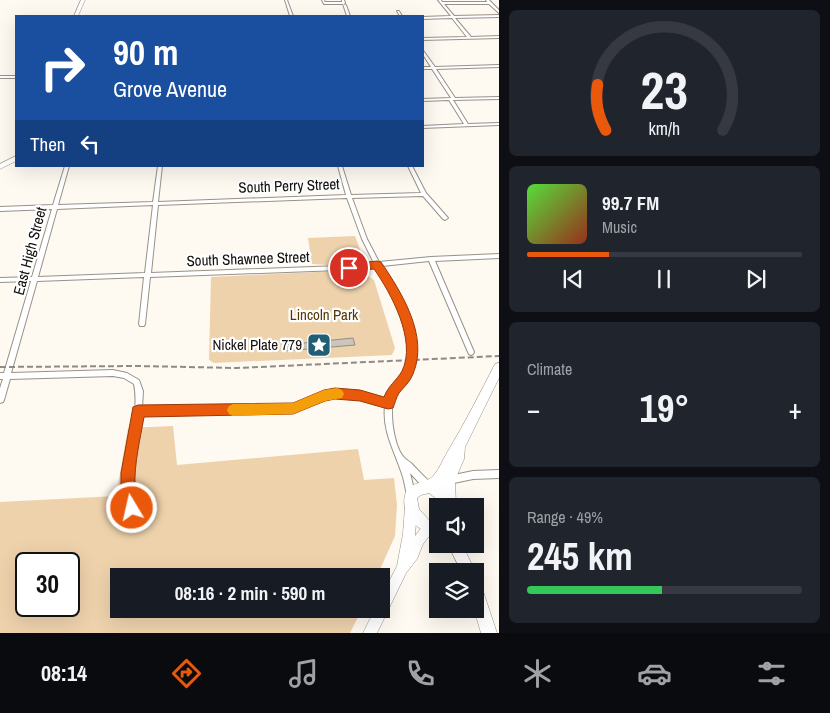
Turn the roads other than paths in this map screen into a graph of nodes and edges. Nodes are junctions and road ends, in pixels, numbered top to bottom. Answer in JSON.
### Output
{"nodes":[{"id":1,"x":83,"y":0,"type":"edge"},
{"id":2,"x":286,"y":0,"type":"edge"},
{"id":3,"x":323,"y":0,"type":"edge"},
{"id":4,"x":343,"y":0,"type":"edge"},
{"id":5,"x":489,"y":1,"type":"edge"},
{"id":6,"x":440,"y":2,"type":"edge"},
{"id":7,"x":344,"y":5,"type":"dead end"},
{"id":8,"x":499,"y":12,"type":"edge"},
{"id":9,"x":76,"y":15,"type":"edge"},
{"id":10,"x":292,"y":15,"type":"edge"},
{"id":11,"x":349,"y":15,"type":"edge"},
{"id":12,"x":499,"y":16,"type":"edge"},
{"id":13,"x":453,"y":17,"type":"junction"},
{"id":14,"x":424,"y":18,"type":"edge"},
{"id":15,"x":499,"y":37,"type":"edge"},
{"id":16,"x":470,"y":38,"type":"junction"},
{"id":17,"x":424,"y":39,"type":"edge"},
{"id":18,"x":424,"y":53,"type":"edge"},
{"id":19,"x":493,"y":66,"type":"junction"},
{"id":20,"x":499,"y":66,"type":"edge"},
{"id":21,"x":434,"y":67,"type":"junction"},
{"id":22,"x":424,"y":68,"type":"edge"},
{"id":23,"x":499,"y":73,"type":"edge"},
{"id":24,"x":0,"y":77,"type":"edge"},
{"id":25,"x":15,"y":77,"type":"edge"},
{"id":26,"x":499,"y":98,"type":"edge"},
{"id":27,"x":452,"y":99,"type":"junction"},
{"id":28,"x":424,"y":100,"type":"edge"},
{"id":29,"x":499,"y":124,"type":"edge"},
{"id":30,"x":467,"y":125,"type":"junction"},
{"id":31,"x":424,"y":127,"type":"edge"},
{"id":32,"x":15,"y":159,"type":"edge"},
{"id":33,"x":0,"y":167,"type":"edge"},
{"id":34,"x":67,"y":167,"type":"edge"},
{"id":35,"x":160,"y":167,"type":"edge"},
{"id":36,"x":340,"y":167,"type":"edge"},
{"id":37,"x":410,"y":167,"type":"edge"},
{"id":38,"x":424,"y":194,"type":"junction"},
{"id":39,"x":350,"y":196,"type":"junction"},
{"id":40,"x":155,"y":203,"type":"junction"},
{"id":41,"x":55,"y":207,"type":"junction"},
{"id":42,"x":0,"y":209,"type":"edge"},
{"id":43,"x":445,"y":218,"type":"dead end"},
{"id":44,"x":499,"y":256,"type":"edge"},
{"id":45,"x":431,"y":259,"type":"junction"},
{"id":46,"x":377,"y":265,"type":"junction"},
{"id":47,"x":147,"y":275,"type":"junction"},
{"id":48,"x":35,"y":279,"type":"junction"},
{"id":49,"x":0,"y":280,"type":"edge"},
{"id":50,"x":142,"y":324,"type":"dead end"},
{"id":51,"x":471,"y":352,"type":"dead end"},
{"id":52,"x":499,"y":366,"type":"edge"},
{"id":53,"x":4,"y":376,"type":"edge"},
{"id":54,"x":0,"y":400,"type":"edge"},
{"id":55,"x":388,"y":404,"type":"junction"},
{"id":56,"x":138,"y":411,"type":"junction"},
{"id":57,"x":459,"y":446,"type":"junction"},
{"id":58,"x":397,"y":455,"type":"junction"},
{"id":59,"x":499,"y":474,"type":"edge"},
{"id":60,"x":451,"y":475,"type":"junction"},
{"id":61,"x":429,"y":486,"type":"junction"},
{"id":62,"x":445,"y":498,"type":"edge"},
{"id":63,"x":450,"y":498,"type":"edge"},
{"id":64,"x":411,"y":502,"type":"junction"},
{"id":65,"x":132,"y":508,"type":"dead end"},
{"id":66,"x":429,"y":526,"type":"edge"},
{"id":67,"x":429,"y":532,"type":"edge"},
{"id":68,"x":454,"y":553,"type":"edge"},
{"id":69,"x":463,"y":563,"type":"edge"},
{"id":70,"x":402,"y":569,"type":"junction"},
{"id":71,"x":484,"y":617,"type":"edge"},
{"id":72,"x":370,"y":633,"type":"edge"},
{"id":73,"x":489,"y":633,"type":"edge"}],
"edges":[{"from":1,"to":9,"type":"main road"},
{"from":2,"to":10,"type":"street"},
{"from":3,"to":4,"type":"street"},
{"from":5,"to":6,"type":"street"},
{"from":5,"to":8,"type":"street"},
{"from":6,"to":13,"type":"street"},
{"from":7,"to":11,"type":"street"},
{"from":12,"to":13,"type":"street"},
{"from":13,"to":14,"type":"street"},
{"from":13,"to":16,"type":"street"},
{"from":15,"to":16,"type":"street"},
{"from":16,"to":17,"type":"street"},
{"from":18,"to":21,"type":"street"},
{"from":19,"to":20,"type":"street"},
{"from":19,"to":21,"type":"street"},
{"from":19,"to":23,"type":"street"},
{"from":21,"to":22,"type":"street"},
{"from":21,"to":27,"type":"street"},
{"from":24,"to":25,"type":"street"},
{"from":26,"to":27,"type":"street"},
{"from":27,"to":28,"type":"street"},
{"from":27,"to":30,"type":"street"},
{"from":29,"to":30,"type":"street"},
{"from":30,"to":31,"type":"street"},
{"from":32,"to":33,"type":"main road"},
{"from":34,"to":41,"type":"street","name":"East High Street"},
{"from":35,"to":40,"type":"street"},
{"from":36,"to":39,"type":"street"},
{"from":37,"to":38,"type":"street"},
{"from":38,"to":39,"type":"street","name":"South Perry Street"},
{"from":38,"to":43,"type":"street"},
{"from":39,"to":40,"type":"street","name":"South Perry Street"},
{"from":39,"to":46,"type":"street"},
{"from":40,"to":41,"type":"street"},
{"from":40,"to":47,"type":"street"},
{"from":41,"to":42,"type":"street"},
{"from":41,"to":48,"type":"street","name":"East High Street"},
{"from":44,"to":45,"type":"street","name":"South Shawnee Street"},
{"from":45,"to":46,"type":"street","name":"South Shawnee Street"},
{"from":45,"to":51,"type":"street"},
{"from":46,"to":47,"type":"street","name":"South Shawnee Street"},
{"from":46,"to":55,"type":"street"},
{"from":47,"to":48,"type":"street","name":"South Shawnee Street"},
{"from":47,"to":50,"type":"street"},
{"from":48,"to":49,"type":"street","name":"South Shawnee Street"},
{"from":48,"to":53,"type":"street","name":"East High Street"},
{"from":52,"to":57,"type":"main road"},
{"from":53,"to":54,"type":"street","name":"East High Street"},
{"from":53,"to":56,"type":"street"},
{"from":55,"to":56,"type":"street"},
{"from":55,"to":58,"type":"street"},
{"from":56,"to":65,"type":"street"},
{"from":57,"to":60,"type":"main road"},
{"from":57,"to":61,"type":"main road"},
{"from":58,"to":61,"type":"street"},
{"from":58,"to":64,"type":"street"},
{"from":59,"to":60,"type":"street"},
{"from":60,"to":63,"type":"main road"},
{"from":61,"to":62,"type":"main road"},
{"from":61,"to":64,"type":"main road"},
{"from":64,"to":66,"type":"main road"},
{"from":64,"to":70,"type":"street"},
{"from":67,"to":70,"type":"main road"},
{"from":68,"to":69,"type":"main road"},
{"from":70,"to":72,"type":"street"},
{"from":71,"to":73,"type":"main road"}]}
